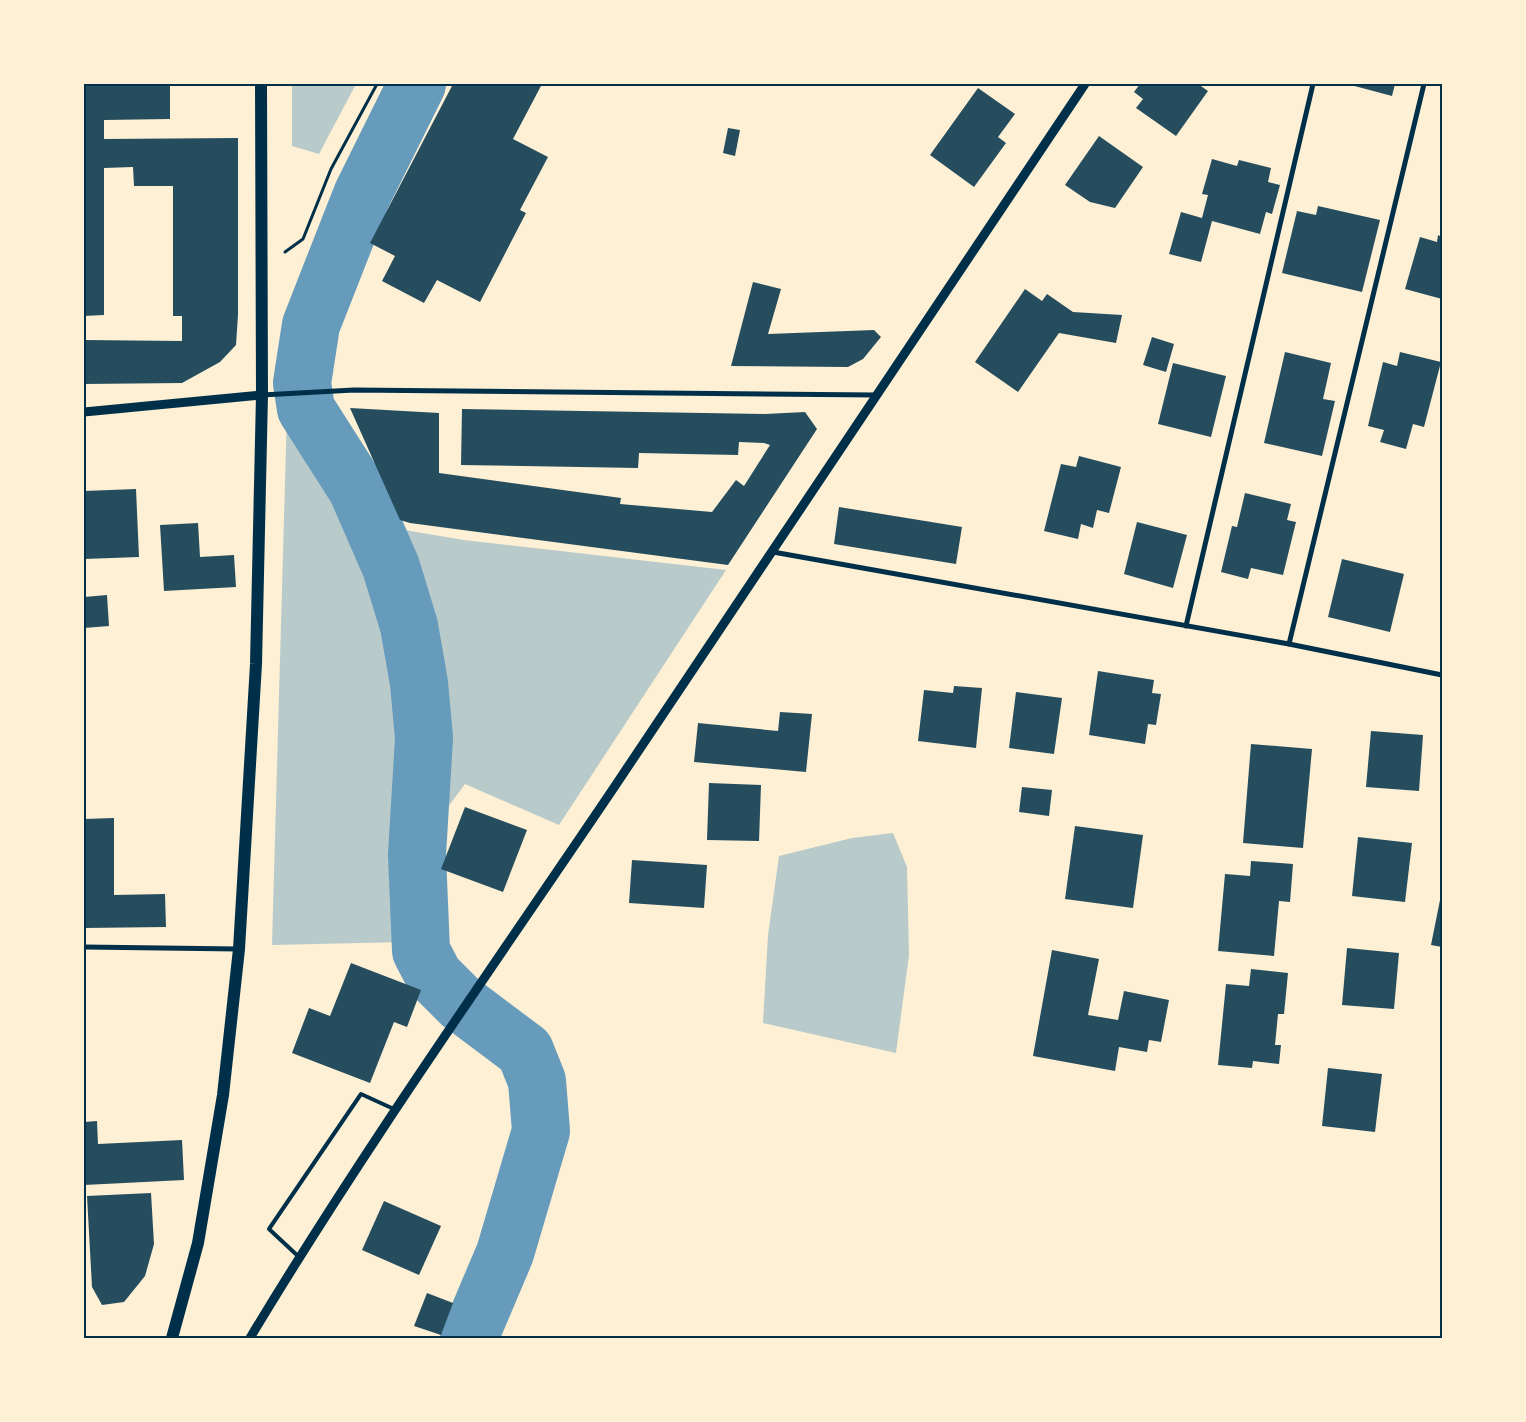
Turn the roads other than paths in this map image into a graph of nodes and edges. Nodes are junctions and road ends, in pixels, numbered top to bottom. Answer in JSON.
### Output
{"nodes":[{"id":1,"x":261,"y":84,"type":"edge"},
{"id":2,"x":1085,"y":84,"type":"edge"},
{"id":3,"x":1313,"y":84,"type":"edge"},
{"id":4,"x":1424,"y":84,"type":"edge"},
{"id":5,"x":262,"y":394,"type":"junction"},
{"id":6,"x":876,"y":395,"type":"junction"},
{"id":7,"x":84,"y":412,"type":"edge"},
{"id":8,"x":773,"y":552,"type":"junction"},
{"id":9,"x":1186,"y":626,"type":"junction"},
{"id":10,"x":1289,"y":644,"type":"junction"},
{"id":11,"x":1442,"y":675,"type":"edge"},
{"id":12,"x":84,"y":947,"type":"edge"},
{"id":13,"x":239,"y":949,"type":"junction"},
{"id":14,"x":396,"y":1110,"type":"junction"},
{"id":15,"x":299,"y":1257,"type":"junction"},
{"id":16,"x":172,"y":1338,"type":"edge"},
{"id":17,"x":250,"y":1338,"type":"edge"}],
"edges":[{"from":1,"to":5,"type":"main road"},
{"from":2,"to":6,"type":"street"},
{"from":3,"to":9,"type":"street"},
{"from":4,"to":10,"type":"street"},
{"from":5,"to":6,"type":"street"},
{"from":5,"to":7,"type":"street"},
{"from":5,"to":13,"type":"main road"},
{"from":6,"to":8,"type":"street"},
{"from":8,"to":9,"type":"street"},
{"from":8,"to":14,"type":"street"},
{"from":9,"to":10,"type":"street"},
{"from":10,"to":11,"type":"street"},
{"from":12,"to":13,"type":"street"},
{"from":13,"to":16,"type":"main road"},
{"from":14,"to":15,"type":"street"},
{"from":14,"to":15,"type":"lane"},
{"from":15,"to":17,"type":"street"}]}
